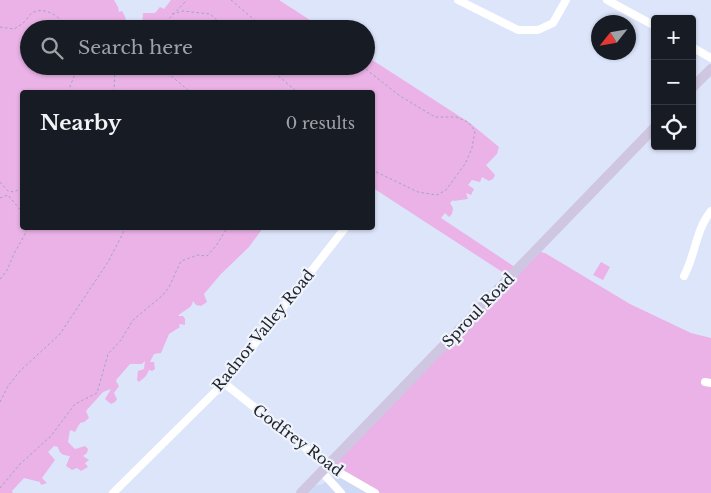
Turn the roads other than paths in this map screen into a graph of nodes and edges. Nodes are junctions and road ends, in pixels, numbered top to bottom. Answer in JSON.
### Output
{"nodes":[{"id":1,"x":458,"y":0,"type":"edge"},
{"id":2,"x":566,"y":0,"type":"edge"},
{"id":3,"x":607,"y":0,"type":"edge"},
{"id":4,"x":617,"y":2,"type":"edge"},
{"id":5,"x":651,"y":23,"type":"edge"},
{"id":6,"x":696,"y":49,"type":"edge"},
{"id":7,"x":711,"y":58,"type":"edge"},
{"id":8,"x":711,"y":69,"type":"edge"},
{"id":9,"x":696,"y":84,"type":"edge"},
{"id":10,"x":651,"y":131,"type":"edge"},
{"id":11,"x":711,"y":211,"type":"edge"},
{"id":12,"x":343,"y":230,"type":"edge"},
{"id":13,"x":684,"y":276,"type":"dead end"},
{"id":14,"x":224,"y":382,"type":"junction"},
{"id":15,"x":325,"y":469,"type":"junction"},
{"id":16,"x":113,"y":493,"type":"edge"},
{"id":17,"x":301,"y":493,"type":"edge"},
{"id":18,"x":341,"y":493,"type":"edge"},
{"id":19,"x":375,"y":493,"type":"edge"}],
"edges":[{"from":1,"to":2,"type":"street"},
{"from":3,"to":4,"type":"street"},
{"from":4,"to":5,"type":"street"},
{"from":6,"to":7,"type":"street"},
{"from":8,"to":9,"type":"main road"},
{"from":10,"to":15,"type":"main road","name":"Sproul Road"},
{"from":11,"to":13,"type":"street"},
{"from":12,"to":14,"type":"street","name":"Radnor Valley Road"},
{"from":14,"to":15,"type":"street","name":"Godfrey Road"},
{"from":14,"to":16,"type":"street","name":"Radnor Valley Road"},
{"from":15,"to":17,"type":"main road","name":"Sproul Road"},
{"from":15,"to":18,"type":"street"},
{"from":15,"to":19,"type":"street","name":"Godfrey Road"}]}
